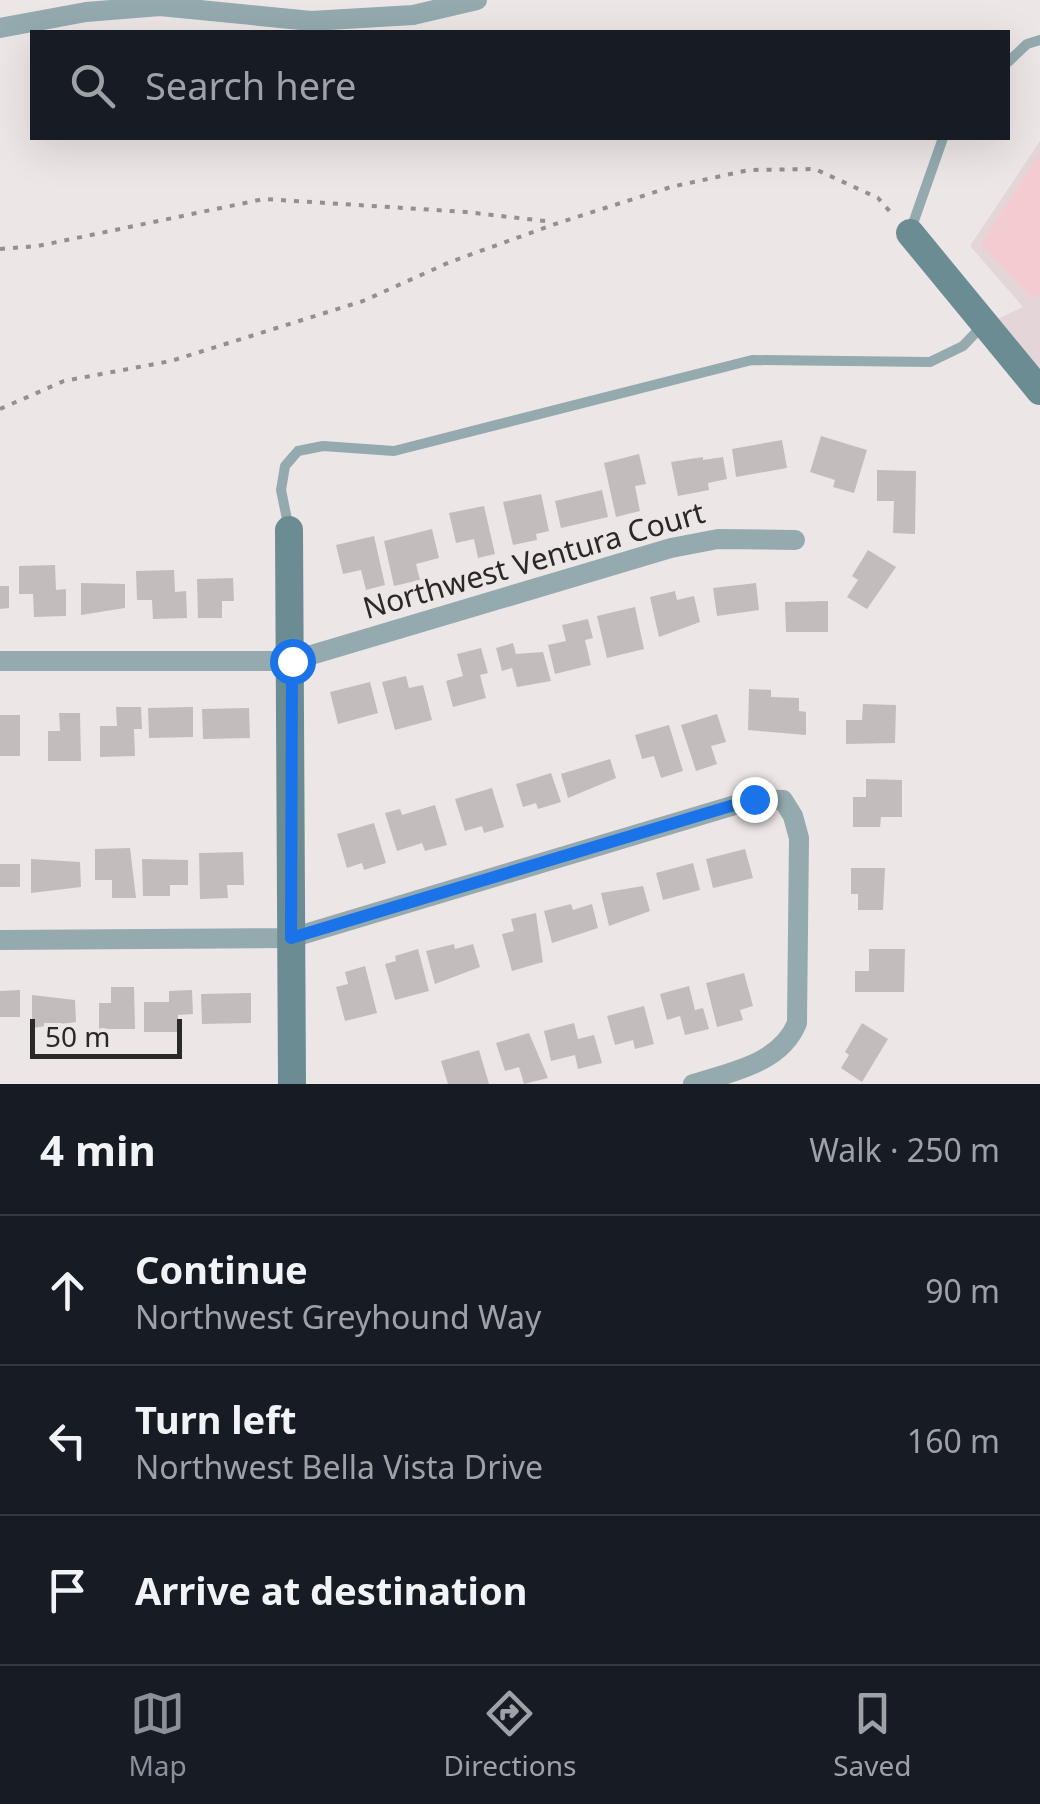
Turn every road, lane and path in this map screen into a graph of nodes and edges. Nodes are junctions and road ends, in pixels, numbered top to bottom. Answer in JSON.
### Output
{"nodes":[{"id":1,"x":477,"y":0,"type":"edge"},
{"id":2,"x":0,"y":28,"type":"edge"},
{"id":3,"x":1040,"y":40,"type":"edge"},
{"id":4,"x":1010,"y":60,"type":"edge"},
{"id":5,"x":942,"y":140,"type":"edge"},
{"id":6,"x":558,"y":223,"type":"junction"},
{"id":7,"x":910,"y":233,"type":"junction"},
{"id":8,"x":0,"y":249,"type":"edge"},
{"id":9,"x":984,"y":325,"type":"junction"},
{"id":10,"x":1040,"y":391,"type":"edge"},
{"id":11,"x":0,"y":410,"type":"edge"},
{"id":12,"x":289,"y":530,"type":"joint"},
{"id":13,"x":795,"y":540,"type":"dead end"},
{"id":14,"x":0,"y":661,"type":"edge"},
{"id":15,"x":292,"y":661,"type":"junction"},
{"id":16,"x":291,"y":938,"type":"junction"},
{"id":17,"x":0,"y":940,"type":"edge"},
{"id":18,"x":705,"y":1082,"type":"edge"},
{"id":19,"x":292,"y":1084,"type":"edge"}],
"edges":[{"from":1,"to":2,"type":"street"},
{"from":3,"to":4,"type":"lane"},
{"from":5,"to":7,"type":"lane"},
{"from":6,"to":7,"type":"path"},
{"from":6,"to":8,"type":"path"},
{"from":6,"to":11,"type":"path"},
{"from":7,"to":9,"type":"street"},
{"from":9,"to":10,"type":"street"},
{"from":9,"to":12,"type":"lane"},
{"from":12,"to":15,"type":"street"},
{"from":13,"to":15,"type":"street","name":"Northwest Ventura Court"},
{"from":14,"to":15,"type":"street","name":"Northwest Ventura Court"},
{"from":15,"to":16,"type":"street"},
{"from":16,"to":17,"type":"street"},
{"from":16,"to":18,"type":"street"},
{"from":16,"to":19,"type":"street"}]}
